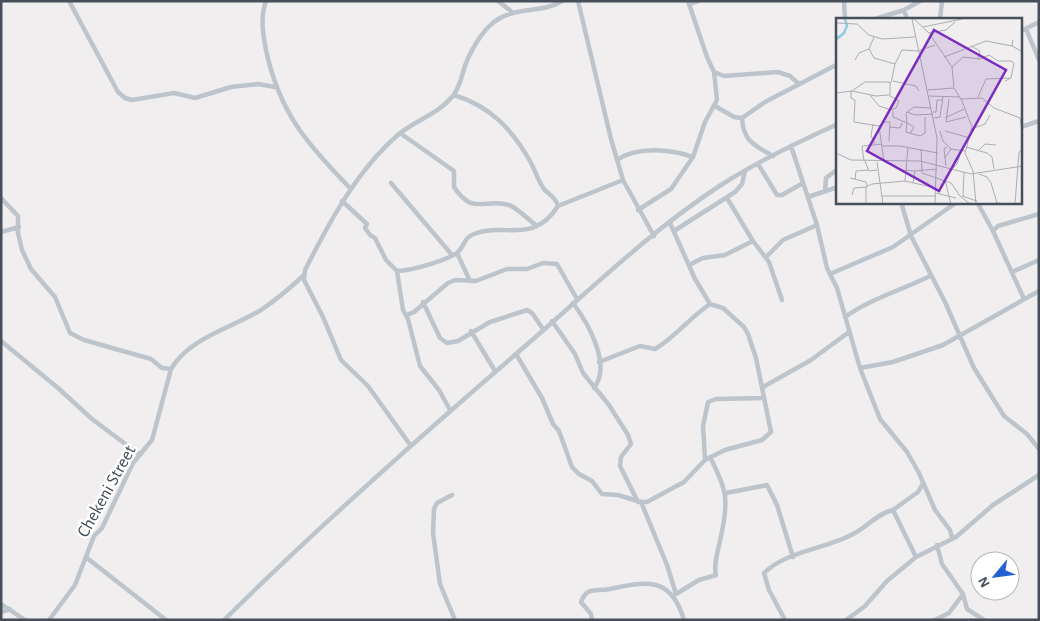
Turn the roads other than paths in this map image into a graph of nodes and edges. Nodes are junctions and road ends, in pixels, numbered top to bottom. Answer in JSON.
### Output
{"nodes":[{"id":1,"x":69,"y":1,"type":"edge"},
{"id":2,"x":266,"y":1,"type":"edge"},
{"id":3,"x":498,"y":1,"type":"edge"},
{"id":4,"x":562,"y":1,"type":"edge"},
{"id":5,"x":578,"y":1,"type":"edge"},
{"id":6,"x":698,"y":1,"type":"edge"},
{"id":7,"x":844,"y":1,"type":"edge"},
{"id":8,"x":920,"y":1,"type":"edge"},
{"id":9,"x":689,"y":2,"type":"edge"},
{"id":10,"x":942,"y":2,"type":"edge"},
{"id":11,"x":904,"y":10,"type":"junction"},
{"id":12,"x":512,"y":12,"type":"junction"},
{"id":13,"x":845,"y":18,"type":"edge"},
{"id":14,"x":878,"y":18,"type":"edge"},
{"id":15,"x":907,"y":18,"type":"edge"},
{"id":16,"x":940,"y":18,"type":"edge"},
{"id":17,"x":1039,"y":22,"type":"edge"},
{"id":18,"x":1024,"y":30,"type":"edge"},
{"id":19,"x":1039,"y":60,"type":"edge"},
{"id":20,"x":836,"y":65,"type":"edge"},
{"id":21,"x":714,"y":72,"type":"junction"},
{"id":22,"x":799,"y":84,"type":"junction"},
{"id":23,"x":275,"y":87,"type":"junction"},
{"id":24,"x":454,"y":95,"type":"junction"},
{"id":25,"x":715,"y":106,"type":"junction"},
{"id":26,"x":742,"y":118,"type":"junction"},
{"id":27,"x":1039,"y":121,"type":"edge"},
{"id":28,"x":836,"y":125,"type":"edge"},
{"id":29,"x":1022,"y":127,"type":"edge"},
{"id":30,"x":400,"y":133,"type":"junction"},
{"id":31,"x":792,"y":146,"type":"junction"},
{"id":32,"x":773,"y":156,"type":"junction"},
{"id":33,"x":693,"y":158,"type":"junction"},
{"id":34,"x":617,"y":160,"type":"junction"},
{"id":35,"x":758,"y":164,"type":"junction"},
{"id":36,"x":836,"y":170,"type":"edge"},
{"id":37,"x":745,"y":171,"type":"junction"},
{"id":38,"x":623,"y":180,"type":"junction"},
{"id":39,"x":391,"y":183,"type":"dead end"},
{"id":40,"x":803,"y":183,"type":"junction"},
{"id":41,"x":350,"y":188,"type":"junction"},
{"id":42,"x":836,"y":188,"type":"edge"},
{"id":43,"x":825,"y":191,"type":"junction"},
{"id":44,"x":808,"y":197,"type":"junction"},
{"id":45,"x":1,"y":198,"type":"edge"},
{"id":46,"x":727,"y":198,"type":"junction"},
{"id":47,"x":342,"y":201,"type":"junction"},
{"id":48,"x":902,"y":204,"type":"edge"},
{"id":49,"x":954,"y":204,"type":"edge"},
{"id":50,"x":978,"y":204,"type":"edge"},
{"id":51,"x":558,"y":206,"type":"junction"},
{"id":52,"x":638,"y":210,"type":"junction"},
{"id":53,"x":1039,"y":214,"type":"edge"},
{"id":54,"x":670,"y":223,"type":"junction"},
{"id":55,"x":817,"y":225,"type":"junction"},
{"id":56,"x":537,"y":226,"type":"junction"},
{"id":57,"x":19,"y":227,"type":"junction"},
{"id":58,"x":674,"y":231,"type":"junction"},
{"id":59,"x":993,"y":231,"type":"junction"},
{"id":60,"x":1,"y":232,"type":"edge"},
{"id":61,"x":654,"y":236,"type":"junction"},
{"id":62,"x":910,"y":236,"type":"junction"},
{"id":63,"x":753,"y":241,"type":"junction"},
{"id":64,"x":454,"y":254,"type":"junction"},
{"id":65,"x":766,"y":257,"type":"junction"},
{"id":66,"x":1039,"y":260,"type":"edge"},
{"id":67,"x":689,"y":265,"type":"junction"},
{"id":68,"x":397,"y":271,"type":"junction"},
{"id":69,"x":1012,"y":272,"type":"junction"},
{"id":70,"x":830,"y":274,"type":"junction"},
{"id":71,"x":303,"y":276,"type":"junction"},
{"id":72,"x":930,"y":276,"type":"junction"},
{"id":73,"x":470,"y":281,"type":"junction"},
{"id":74,"x":1039,"y":291,"type":"edge"},
{"id":75,"x":1024,"y":298,"type":"junction"},
{"id":76,"x":782,"y":300,"type":"dead end"},
{"id":77,"x":575,"y":301,"type":"junction"},
{"id":78,"x":424,"y":302,"type":"junction"},
{"id":79,"x":710,"y":304,"type":"junction"},
{"id":80,"x":406,"y":315,"type":"junction"},
{"id":81,"x":845,"y":317,"type":"junction"},
{"id":82,"x":552,"y":321,"type":"junction"},
{"id":83,"x":543,"y":329,"type":"junction"},
{"id":84,"x":472,"y":331,"type":"junction"},
{"id":85,"x":849,"y":332,"type":"junction"},
{"id":86,"x":959,"y":336,"type":"junction"},
{"id":87,"x":1,"y":341,"type":"edge"},
{"id":88,"x":516,"y":354,"type":"junction"},
{"id":89,"x":599,"y":362,"type":"junction"},
{"id":90,"x":171,"y":368,"type":"junction"},
{"id":91,"x":860,"y":368,"type":"junction"},
{"id":92,"x":495,"y":371,"type":"junction"},
{"id":93,"x":763,"y":387,"type":"junction"},
{"id":94,"x":594,"y":388,"type":"junction"},
{"id":95,"x":764,"y":398,"type":"junction"},
{"id":96,"x":450,"y":410,"type":"junction"},
{"id":97,"x":411,"y":446,"type":"junction"},
{"id":98,"x":1039,"y":448,"type":"edge"},
{"id":99,"x":140,"y":455,"type":"junction"},
{"id":100,"x":708,"y":458,"type":"junction"},
{"id":101,"x":1039,"y":475,"type":"edge"},
{"id":102,"x":922,"y":485,"type":"junction"},
{"id":103,"x":726,"y":493,"type":"junction"},
{"id":104,"x":452,"y":495,"type":"dead end"},
{"id":105,"x":639,"y":502,"type":"junction"},
{"id":106,"x":893,"y":510,"type":"junction"},
{"id":107,"x":952,"y":538,"type":"junction"},
{"id":108,"x":937,"y":545,"type":"junction"},
{"id":109,"x":793,"y":557,"type":"junction"},
{"id":110,"x":916,"y":557,"type":"junction"},
{"id":111,"x":87,"y":558,"type":"junction"},
{"id":112,"x":676,"y":594,"type":"junction"},
{"id":113,"x":963,"y":594,"type":"junction"},
{"id":114,"x":677,"y":600,"type":"junction"},
{"id":115,"x":1,"y":604,"type":"edge"},
{"id":116,"x":10,"y":609,"type":"junction"},
{"id":117,"x":1,"y":612,"type":"edge"},
{"id":118,"x":25,"y":620,"type":"edge"},
{"id":119,"x":49,"y":620,"type":"edge"},
{"id":120,"x":166,"y":620,"type":"edge"},
{"id":121,"x":224,"y":620,"type":"edge"},
{"id":122,"x":454,"y":620,"type":"edge"},
{"id":123,"x":592,"y":620,"type":"edge"},
{"id":124,"x":684,"y":620,"type":"edge"},
{"id":125,"x":785,"y":620,"type":"edge"},
{"id":126,"x":846,"y":620,"type":"edge"},
{"id":127,"x":935,"y":620,"type":"edge"},
{"id":128,"x":984,"y":620,"type":"edge"}],
"edges":[{"from":1,"to":23,"type":"street"},
{"from":2,"to":23,"type":"street"},
{"from":3,"to":12,"type":"street"},
{"from":4,"to":12,"type":"street"},
{"from":5,"to":34,"type":"street"},
{"from":6,"to":9,"type":"street"},
{"from":7,"to":13,"type":"street"},
{"from":8,"to":11,"type":"street"},
{"from":9,"to":21,"type":"street"},
{"from":10,"to":16,"type":"street"},
{"from":11,"to":14,"type":"street"},
{"from":11,"to":15,"type":"street"},
{"from":12,"to":24,"type":"street"},
{"from":17,"to":18,"type":"street"},
{"from":18,"to":19,"type":"street"},
{"from":20,"to":22,"type":"street"},
{"from":21,"to":22,"type":"street"},
{"from":21,"to":25,"type":"street"},
{"from":22,"to":26,"type":"street"},
{"from":23,"to":41,"type":"street"},
{"from":24,"to":30,"type":"street"},
{"from":24,"to":51,"type":"street"},
{"from":25,"to":26,"type":"street"},
{"from":25,"to":33,"type":"street"},
{"from":26,"to":32,"type":"street"},
{"from":27,"to":29,"type":"street"},
{"from":28,"to":31,"type":"street"},
{"from":30,"to":41,"type":"street"},
{"from":30,"to":56,"type":"street"},
{"from":31,"to":32,"type":"street"},
{"from":31,"to":40,"type":"street"},
{"from":32,"to":35,"type":"street"},
{"from":33,"to":34,"type":"street"},
{"from":33,"to":52,"type":"street"},
{"from":34,"to":38,"type":"street"},
{"from":35,"to":37,"type":"street"},
{"from":35,"to":40,"type":"street"},
{"from":36,"to":43,"type":"street"},
{"from":37,"to":46,"type":"street"},
{"from":37,"to":54,"type":"street"},
{"from":38,"to":51,"type":"street"},
{"from":38,"to":52,"type":"street"},
{"from":39,"to":64,"type":"street"},
{"from":40,"to":44,"type":"street"},
{"from":41,"to":47,"type":"street"},
{"from":42,"to":43,"type":"street"},
{"from":43,"to":44,"type":"street"},
{"from":44,"to":55,"type":"street"},
{"from":45,"to":57,"type":"street"},
{"from":46,"to":58,"type":"street"},
{"from":46,"to":63,"type":"street"},
{"from":47,"to":68,"type":"street"},
{"from":47,"to":71,"type":"street"},
{"from":48,"to":62,"type":"street"},
{"from":49,"to":62,"type":"street"},
{"from":50,"to":59,"type":"street"},
{"from":51,"to":56,"type":"street"},
{"from":52,"to":61,"type":"street"},
{"from":53,"to":59,"type":"street"},
{"from":54,"to":58,"type":"street"},
{"from":54,"to":61,"type":"street"},
{"from":55,"to":65,"type":"street"},
{"from":55,"to":70,"type":"street"},
{"from":56,"to":64,"type":"street"},
{"from":57,"to":60,"type":"street"},
{"from":57,"to":90,"type":"street"},
{"from":58,"to":67,"type":"street"},
{"from":59,"to":69,"type":"street"},
{"from":61,"to":77,"type":"street"},
{"from":62,"to":70,"type":"street"},
{"from":62,"to":72,"type":"street"},
{"from":63,"to":65,"type":"street"},
{"from":63,"to":67,"type":"street"},
{"from":64,"to":68,"type":"street"},
{"from":64,"to":73,"type":"street"},
{"from":65,"to":76,"type":"street"},
{"from":66,"to":69,"type":"street"},
{"from":67,"to":79,"type":"street"},
{"from":68,"to":80,"type":"street"},
{"from":69,"to":75,"type":"street"},
{"from":70,"to":81,"type":"street"},
{"from":71,"to":90,"type":"street"},
{"from":71,"to":97,"type":"street"},
{"from":72,"to":81,"type":"street"},
{"from":72,"to":86,"type":"street"},
{"from":73,"to":77,"type":"street"},
{"from":73,"to":78,"type":"street"},
{"from":74,"to":75,"type":"street"},
{"from":75,"to":86,"type":"street"},
{"from":77,"to":82,"type":"street"},
{"from":77,"to":89,"type":"street"},
{"from":78,"to":80,"type":"street"},
{"from":78,"to":84,"type":"street"},
{"from":79,"to":89,"type":"street"},
{"from":79,"to":93,"type":"street"},
{"from":80,"to":96,"type":"street"},
{"from":81,"to":85,"type":"street"},
{"from":82,"to":83,"type":"street"},
{"from":82,"to":94,"type":"street"},
{"from":83,"to":84,"type":"street"},
{"from":83,"to":88,"type":"street"},
{"from":84,"to":92,"type":"street"},
{"from":85,"to":91,"type":"street"},
{"from":85,"to":93,"type":"street"},
{"from":86,"to":91,"type":"street"},
{"from":86,"to":98,"type":"street"},
{"from":87,"to":99,"type":"street"},
{"from":88,"to":92,"type":"street"},
{"from":88,"to":105,"type":"street"},
{"from":89,"to":94,"type":"street"},
{"from":90,"to":99,"type":"street","name":"Chekeni Street"},
{"from":91,"to":102,"type":"street"},
{"from":92,"to":96,"type":"street"},
{"from":93,"to":95,"type":"street"},
{"from":94,"to":105,"type":"street"},
{"from":95,"to":100,"type":"street"},
{"from":95,"to":100,"type":"street"},
{"from":96,"to":97,"type":"street"},
{"from":97,"to":121,"type":"street"},
{"from":99,"to":111,"type":"street","name":"Chekeni Street"},
{"from":100,"to":103,"type":"street"},
{"from":100,"to":105,"type":"street"},
{"from":101,"to":107,"type":"street"},
{"from":102,"to":106,"type":"street"},
{"from":102,"to":107,"type":"street"},
{"from":103,"to":109,"type":"street"},
{"from":103,"to":112,"type":"street"},
{"from":104,"to":122,"type":"street"},
{"from":105,"to":112,"type":"street"},
{"from":106,"to":109,"type":"street"},
{"from":106,"to":110,"type":"street"},
{"from":107,"to":108,"type":"street"},
{"from":108,"to":110,"type":"street"},
{"from":108,"to":113,"type":"street"},
{"from":109,"to":125,"type":"street"},
{"from":110,"to":126,"type":"street"},
{"from":111,"to":119,"type":"street","name":"Chekeni Street"},
{"from":111,"to":120,"type":"street"},
{"from":112,"to":114,"type":"street"},
{"from":113,"to":127,"type":"street"},
{"from":113,"to":128,"type":"street"},
{"from":114,"to":123,"type":"street"},
{"from":114,"to":124,"type":"street"},
{"from":115,"to":116,"type":"street"},
{"from":116,"to":117,"type":"street"},
{"from":116,"to":118,"type":"street"}]}
